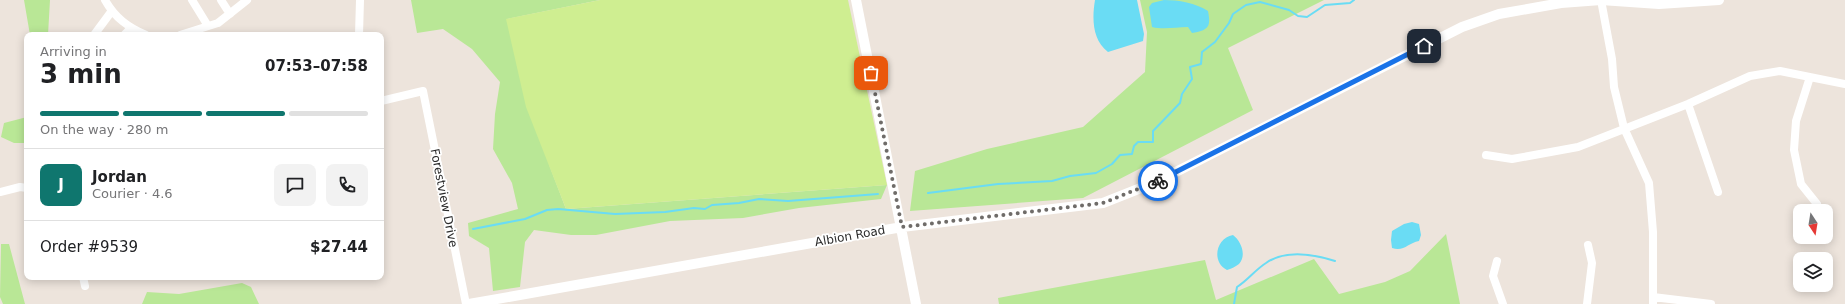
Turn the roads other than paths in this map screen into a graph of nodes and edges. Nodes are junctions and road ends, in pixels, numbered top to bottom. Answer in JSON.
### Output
{"nodes":[{"id":1,"x":105,"y":0,"type":"edge"},
{"id":2,"x":192,"y":0,"type":"edge"},
{"id":3,"x":221,"y":0,"type":"edge"},
{"id":4,"x":247,"y":0,"type":"edge"},
{"id":5,"x":360,"y":0,"type":"edge"},
{"id":6,"x":856,"y":0,"type":"edge"},
{"id":7,"x":1601,"y":0,"type":"edge"},
{"id":8,"x":1719,"y":0,"type":"edge"},
{"id":9,"x":112,"y":12,"type":"junction"},
{"id":10,"x":230,"y":14,"type":"junction"},
{"id":11,"x":208,"y":26,"type":"junction"},
{"id":12,"x":131,"y":28,"type":"junction"},
{"id":13,"x":96,"y":32,"type":"edge"},
{"id":14,"x":127,"y":32,"type":"edge"},
{"id":15,"x":140,"y":32,"type":"edge"},
{"id":16,"x":189,"y":32,"type":"edge"},
{"id":17,"x":359,"y":32,"type":"edge"},
{"id":18,"x":1810,"y":77,"type":"junction"},
{"id":19,"x":1845,"y":82,"type":"edge"},
{"id":20,"x":384,"y":100,"type":"edge"},
{"id":21,"x":1688,"y":104,"type":"junction"},
{"id":22,"x":1624,"y":128,"type":"junction"},
{"id":23,"x":1486,"y":154,"type":"dead end"},
{"id":24,"x":24,"y":188,"type":"edge"},
{"id":25,"x":0,"y":192,"type":"edge"},
{"id":26,"x":1718,"y":192,"type":"dead end"},
{"id":27,"x":1817,"y":204,"type":"dead end"},
{"id":28,"x":902,"y":227,"type":"junction"},
{"id":29,"x":1588,"y":245,"type":"dead end"},
{"id":30,"x":1497,"y":261,"type":"dead end"},
{"id":31,"x":84,"y":280,"type":"edge"},
{"id":32,"x":85,"y":286,"type":"dead end"},
{"id":33,"x":1653,"y":300,"type":"edge"},
{"id":34,"x":467,"y":304,"type":"edge"},
{"id":35,"x":916,"y":304,"type":"edge"},
{"id":36,"x":1503,"y":304,"type":"edge"},
{"id":37,"x":1587,"y":304,"type":"edge"},
{"id":38,"x":1711,"y":304,"type":"edge"}],
"edges":[{"from":1,"to":9,"type":"street"},
{"from":2,"to":11,"type":"street"},
{"from":3,"to":10,"type":"street"},
{"from":4,"to":10,"type":"street"},
{"from":5,"to":17,"type":"street"},
{"from":6,"to":28,"type":"street"},
{"from":7,"to":8,"type":"street","name":"Albion Road"},
{"from":7,"to":22,"type":"street"},
{"from":7,"to":28,"type":"street","name":"Albion Road"},
{"from":9,"to":12,"type":"street"},
{"from":9,"to":13,"type":"street"},
{"from":10,"to":11,"type":"street"},
{"from":11,"to":16,"type":"street"},
{"from":12,"to":14,"type":"street"},
{"from":12,"to":15,"type":"street"},
{"from":18,"to":19,"type":"street"},
{"from":18,"to":21,"type":"street"},
{"from":18,"to":27,"type":"street"},
{"from":20,"to":34,"type":"street","name":"Forestview Drive"},
{"from":21,"to":22,"type":"street"},
{"from":21,"to":26,"type":"street"},
{"from":22,"to":23,"type":"street"},
{"from":22,"to":33,"type":"street"},
{"from":24,"to":25,"type":"street"},
{"from":28,"to":34,"type":"street","name":"Albion Road"},
{"from":28,"to":35,"type":"street"},
{"from":29,"to":37,"type":"street"},
{"from":30,"to":36,"type":"street"},
{"from":31,"to":32,"type":"street"},
{"from":33,"to":38,"type":"street"}]}
